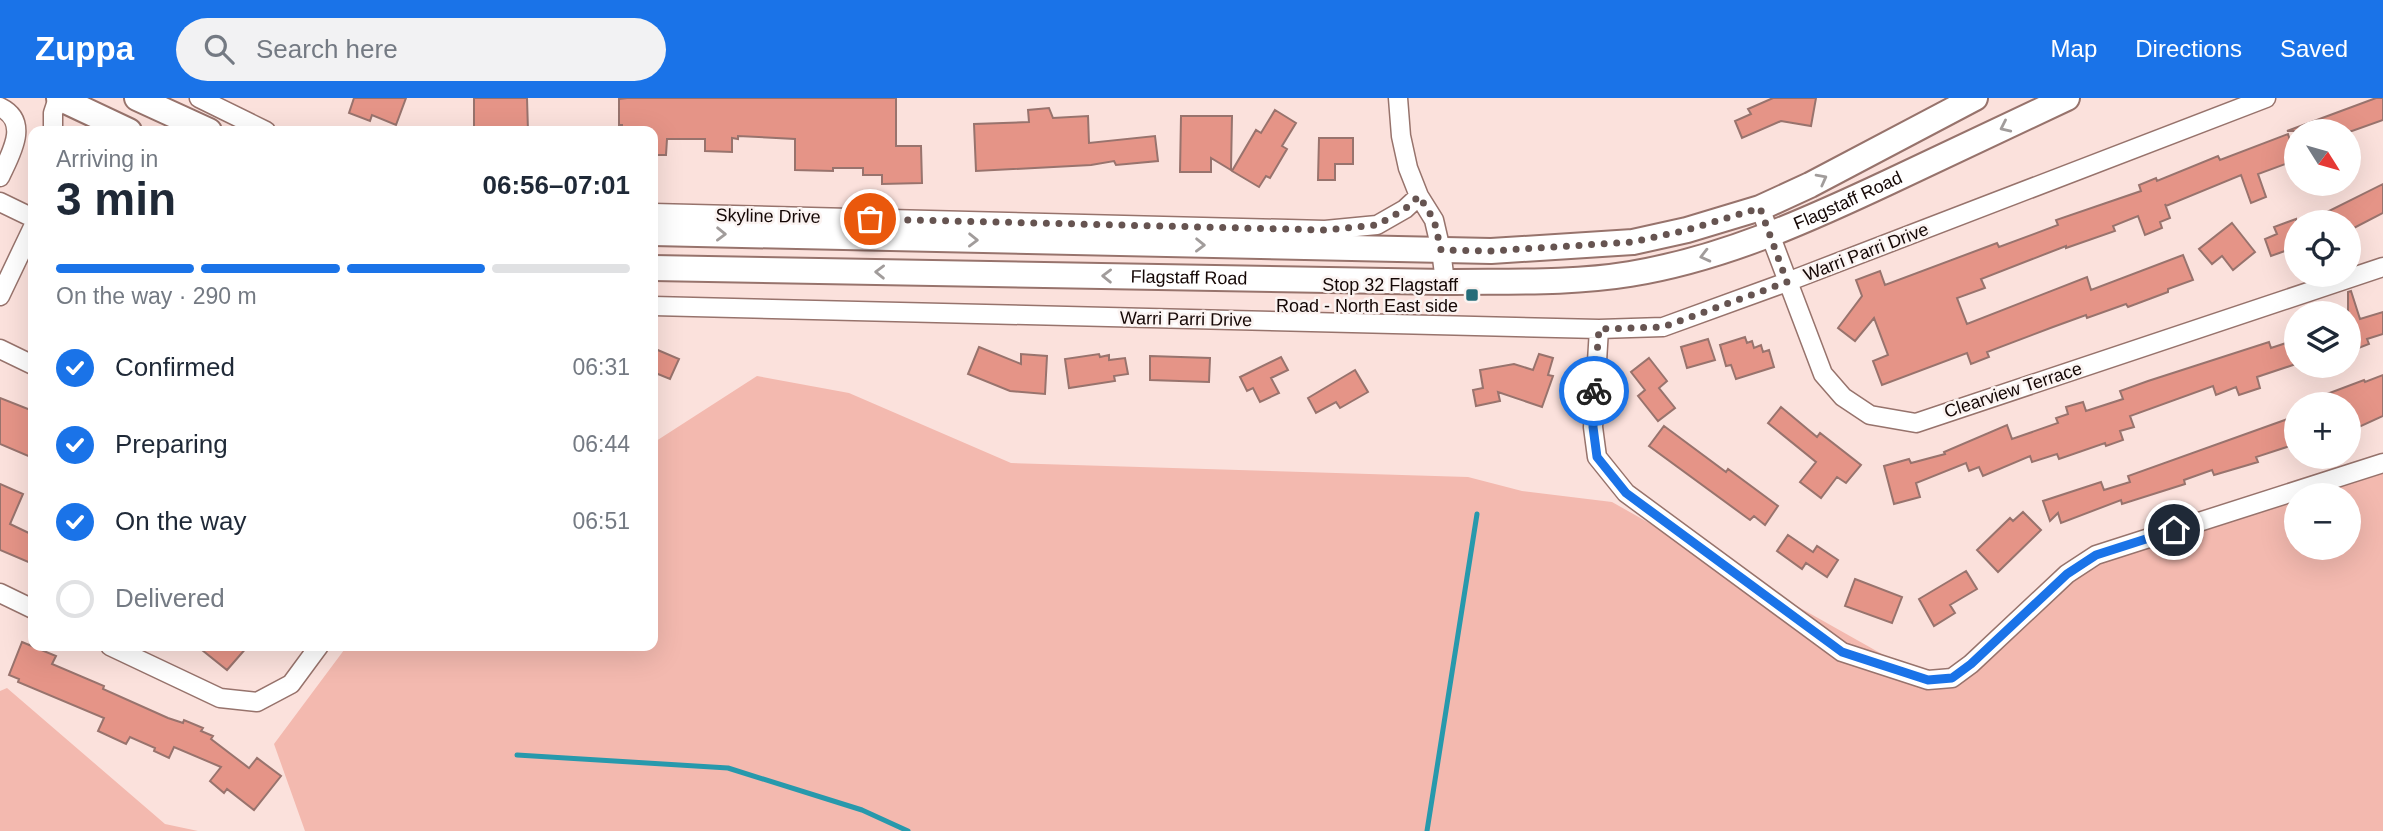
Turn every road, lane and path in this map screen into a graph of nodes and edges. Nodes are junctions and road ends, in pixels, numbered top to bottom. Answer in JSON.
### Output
{"nodes":[{"id":1,"x":58,"y":98,"type":"edge"},
{"id":2,"x":137,"y":98,"type":"edge"},
{"id":3,"x":199,"y":98,"type":"edge"},
{"id":4,"x":1398,"y":98,"type":"edge"},
{"id":5,"x":1975,"y":98,"type":"edge"},
{"id":6,"x":2067,"y":98,"type":"edge"},
{"id":7,"x":2266,"y":98,"type":"edge"},
{"id":8,"x":0,"y":107,"type":"edge"},
{"id":9,"x":53,"y":126,"type":"edge"},
{"id":10,"x":119,"y":126,"type":"edge"},
{"id":11,"x":198,"y":126,"type":"edge"},
{"id":12,"x":256,"y":126,"type":"edge"},
{"id":13,"x":0,"y":177,"type":"edge"},
{"id":14,"x":1419,"y":196,"type":"junction"},
{"id":15,"x":0,"y":202,"type":"edge"},
{"id":16,"x":1760,"y":208,"type":"junction"},
{"id":17,"x":658,"y":213,"type":"edge"},
{"id":18,"x":28,"y":216,"type":"edge"},
{"id":19,"x":658,"y":233,"type":"edge"},
{"id":20,"x":1770,"y":236,"type":"junction"},
{"id":21,"x":28,"y":237,"type":"edge"},
{"id":22,"x":1441,"y":250,"type":"junction"},
{"id":23,"x":2383,"y":267,"type":"edge"},
{"id":24,"x":658,"y":268,"type":"edge"},
{"id":25,"x":1445,"y":282,"type":"junction"},
{"id":26,"x":1787,"y":282,"type":"junction"},
{"id":27,"x":0,"y":296,"type":"edge"},
{"id":28,"x":658,"y":306,"type":"edge"},
{"id":29,"x":1599,"y":329,"type":"junction"},
{"id":30,"x":0,"y":349,"type":"edge"},
{"id":31,"x":28,"y":363,"type":"edge"},
{"id":32,"x":2383,"y":463,"type":"edge"},
{"id":33,"x":0,"y":593,"type":"edge"},
{"id":34,"x":28,"y":607,"type":"edge"},
{"id":35,"x":121,"y":651,"type":"edge"},
{"id":36,"x":315,"y":651,"type":"edge"}],
"edges":[{"from":1,"to":9,"type":"street"},
{"from":1,"to":10,"type":"main road"},
{"from":2,"to":11,"type":"main road"},
{"from":3,"to":12,"type":"street"},
{"from":4,"to":14,"type":"street"},
{"from":16,"to":5,"type":"main road","name":"Flagstaff Road","one_way":true},
{"from":6,"to":20,"type":"main road","name":"Flagstaff Road","one_way":true},
{"from":7,"to":26,"type":"street","name":"Warri Parri Drive"},
{"from":8,"to":13,"type":"street"},
{"from":14,"to":17,"type":"street","name":"Skyline Drive"},
{"from":14,"to":22,"type":"street"},
{"from":15,"to":18,"type":"street"},
{"from":16,"to":20,"type":"street","name":"Clearview Terrace"},
{"from":16,"to":22,"type":"main road","name":"Flagstaff Road"},
{"from":19,"to":22,"type":"main road","name":"Flagstaff Road","one_way":true},
{"from":20,"to":25,"type":"main road","name":"Flagstaff Road","one_way":true},
{"from":20,"to":26,"type":"street","name":"Clearview Terrace"},
{"from":21,"to":27,"type":"street"},
{"from":22,"to":25,"type":"street"},
{"from":23,"to":26,"type":"street","name":"Clearview Terrace"},
{"from":25,"to":24,"type":"main road","name":"Flagstaff Road","one_way":true},
{"from":26,"to":29,"type":"street","name":"Warri Parri Drive"},
{"from":28,"to":29,"type":"street","name":"Warri Parri Drive"},
{"from":29,"to":32,"type":"street"},
{"from":30,"to":31,"type":"street"},
{"from":33,"to":34,"type":"street"},
{"from":35,"to":36,"type":"street"}]}
